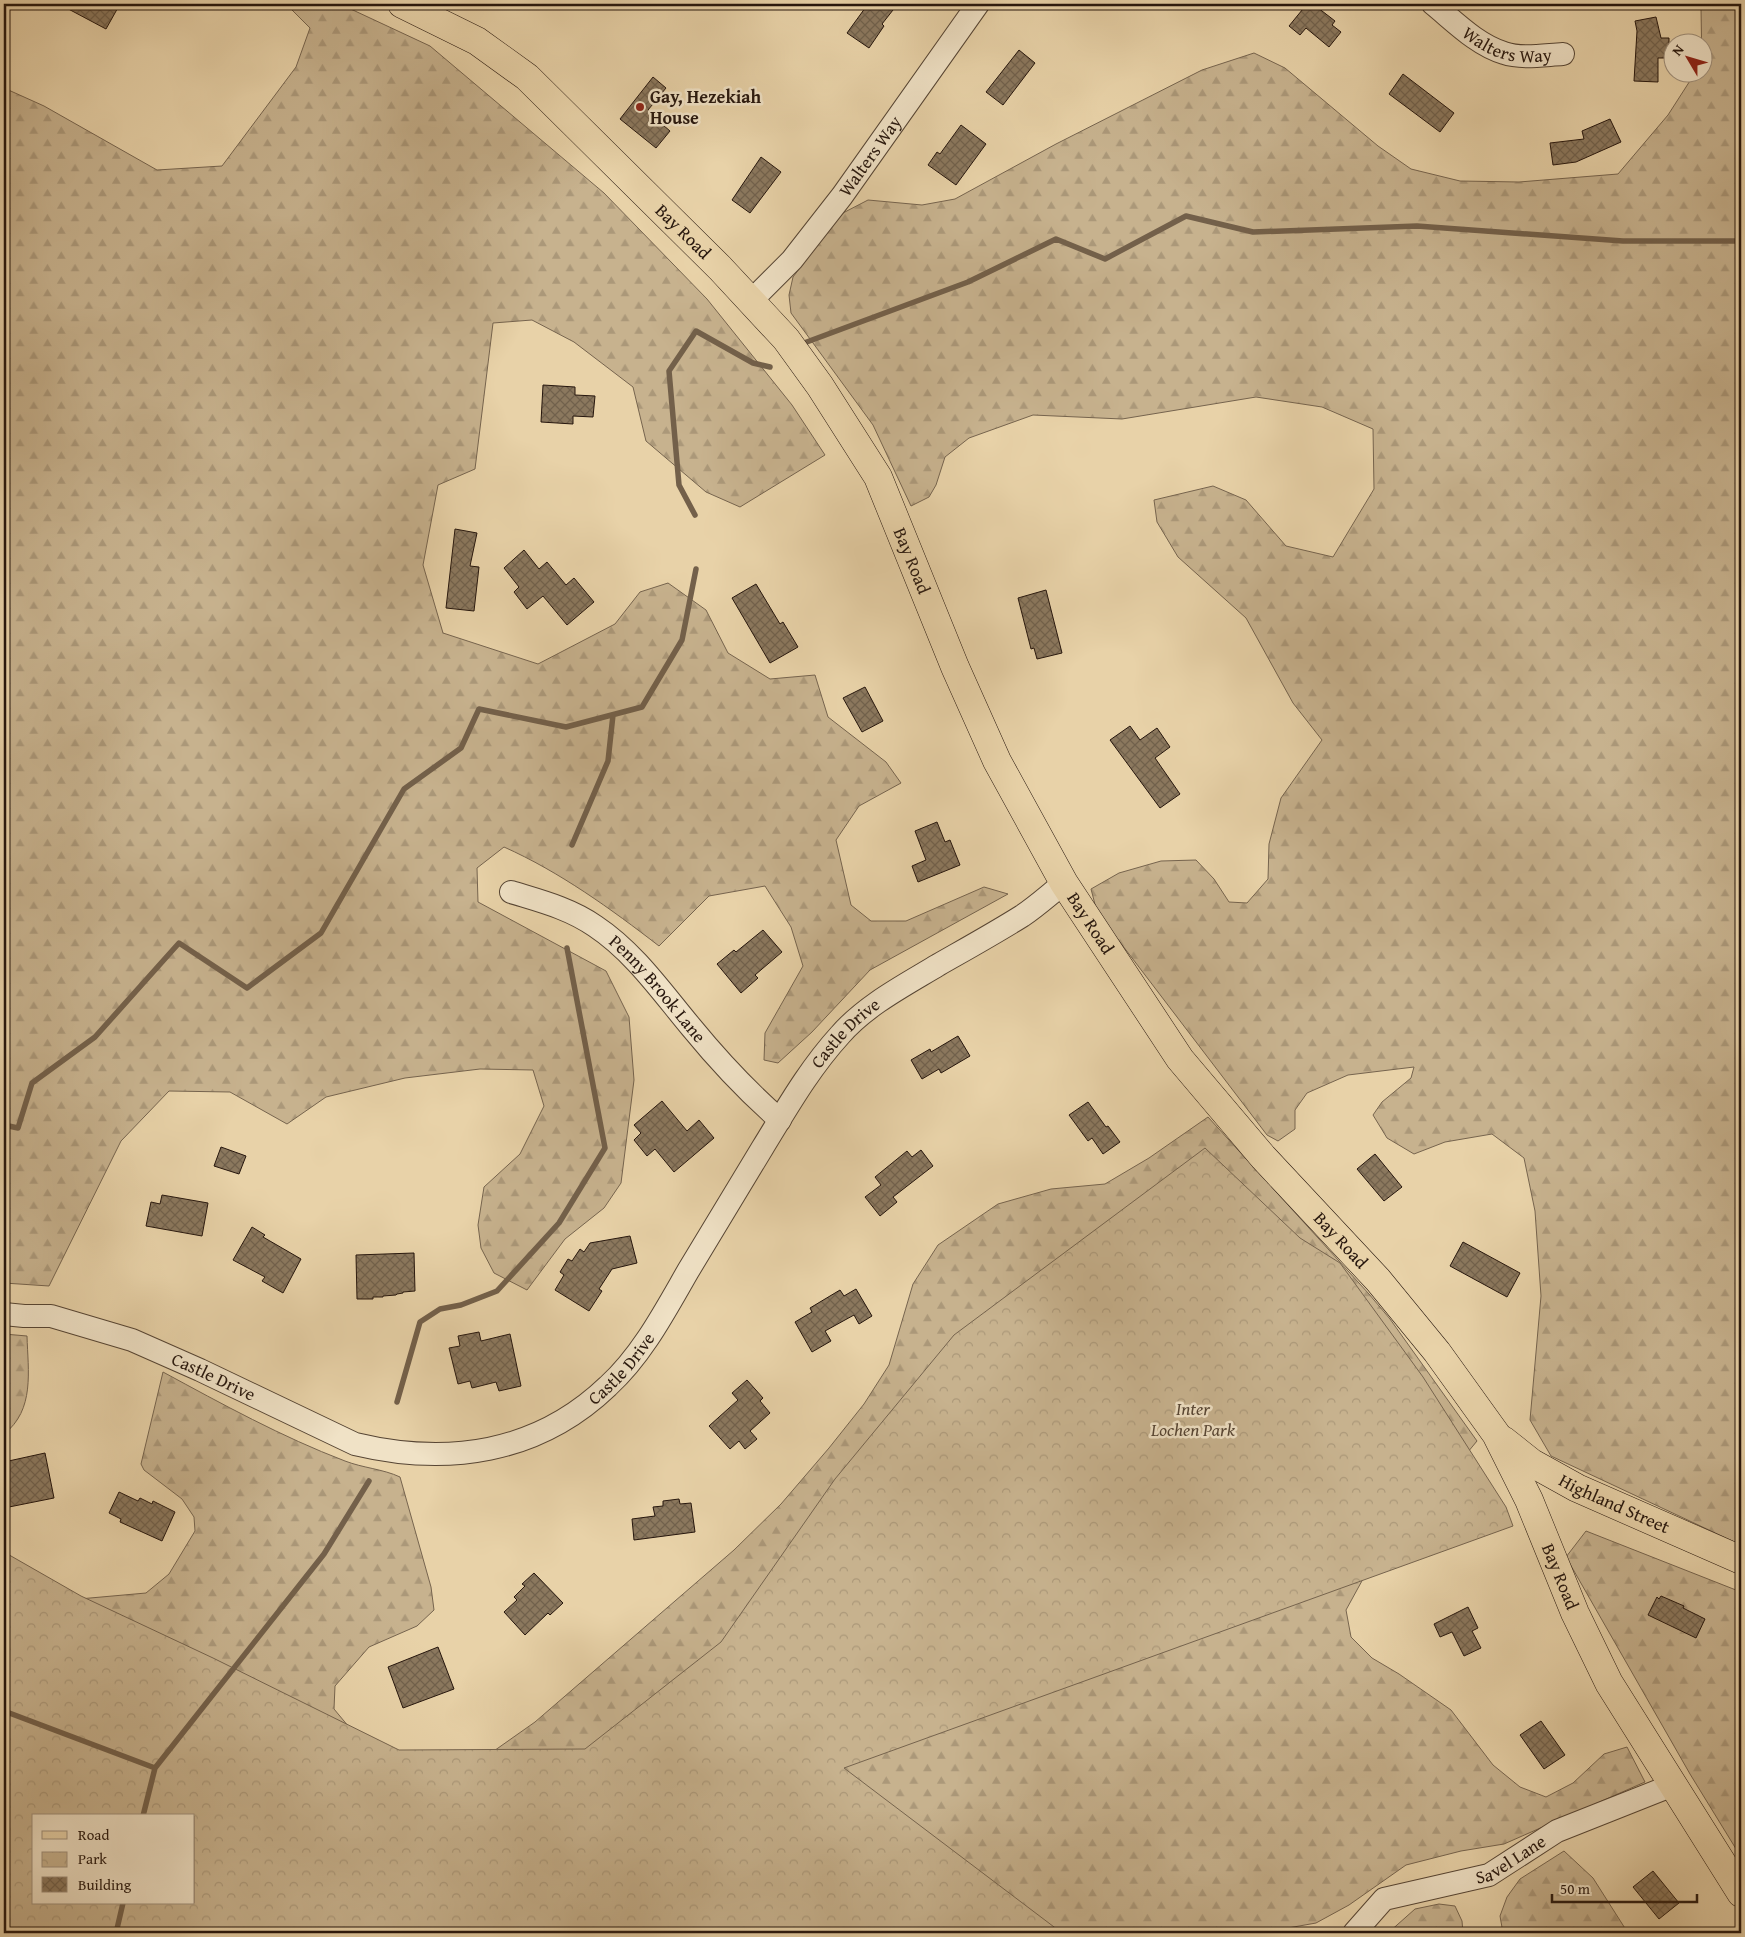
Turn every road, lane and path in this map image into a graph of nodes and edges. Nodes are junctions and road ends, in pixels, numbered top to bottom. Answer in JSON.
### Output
{"nodes":[{"id":1,"x":402,"y":4,"type":"edge"},
{"id":2,"x":978,"y":4,"type":"edge"},
{"id":3,"x":1433,"y":4,"type":"edge"},
{"id":4,"x":1562,"y":54,"type":"dead end"},
{"id":5,"x":751,"y":301,"type":"junction"},
{"id":6,"x":1064,"y":883,"type":"junction"},
{"id":7,"x":511,"y":892,"type":"dead end"},
{"id":8,"x":780,"y":1120,"type":"junction"},
{"id":9,"x":4,"y":1314,"type":"edge"},
{"id":10,"x":1496,"y":1434,"type":"junction"},
{"id":11,"x":1741,"y":1560,"type":"edge"},
{"id":12,"x":1673,"y":1785,"type":"junction"},
{"id":13,"x":1741,"y":1893,"type":"edge"},
{"id":14,"x":1354,"y":1933,"type":"edge"}],
"edges":[{"from":1,"to":5,"type":"main road","name":"Bay Road"},
{"from":2,"to":5,"type":"street","name":"Walters Way"},
{"from":3,"to":4,"type":"street","name":"Walters Way"},
{"from":5,"to":6,"type":"main road","name":"Bay Road"},
{"from":6,"to":8,"type":"street","name":"Castle Drive"},
{"from":6,"to":10,"type":"main road","name":"Bay Road"},
{"from":7,"to":8,"type":"street","name":"Penny Brook Lane"},
{"from":8,"to":9,"type":"street","name":"Castle Drive"},
{"from":10,"to":11,"type":"main road","name":"Highland Street"},
{"from":10,"to":12,"type":"main road","name":"Bay Road"},
{"from":12,"to":13,"type":"main road","name":"Bay Road"},
{"from":12,"to":14,"type":"street","name":"Savel Lane"}]}
